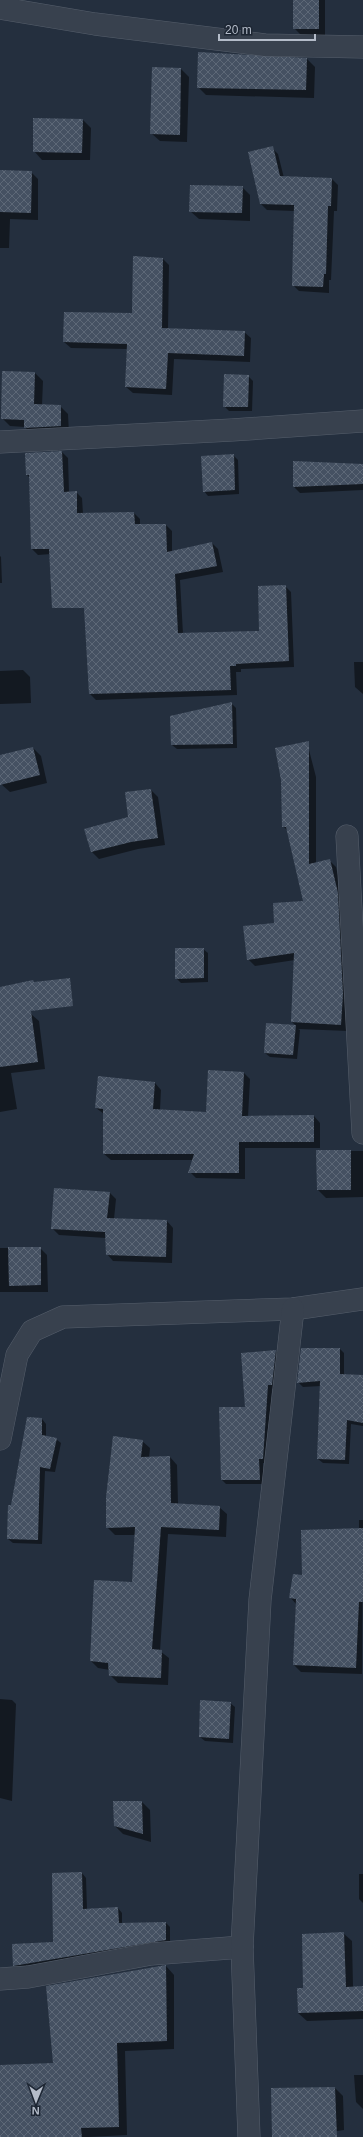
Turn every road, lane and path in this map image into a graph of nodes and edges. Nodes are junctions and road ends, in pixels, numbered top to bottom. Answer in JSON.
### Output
{"nodes":[{"id":1,"x":0,"y":8,"type":"edge"},
{"id":2,"x":363,"y":48,"type":"edge"},
{"id":3,"x":363,"y":421,"type":"edge"},
{"id":4,"x":0,"y":442,"type":"edge"},
{"id":5,"x":347,"y":836,"type":"dead end"},
{"id":6,"x":363,"y":1133,"type":"edge"},
{"id":7,"x":363,"y":1299,"type":"edge"},
{"id":8,"x":293,"y":1309,"type":"junction"},
{"id":9,"x":8,"y":1355,"type":"edge"},
{"id":10,"x":0,"y":1439,"type":"edge"},
{"id":11,"x":242,"y":1947,"type":"junction"},
{"id":12,"x":0,"y":1979,"type":"edge"},
{"id":13,"x":249,"y":2137,"type":"edge"}],
"edges":[{"from":1,"to":2,"type":"street"},
{"from":3,"to":4,"type":"street"},
{"from":5,"to":6,"type":"street"},
{"from":7,"to":8,"type":"street"},
{"from":8,"to":9,"type":"street"},
{"from":8,"to":11,"type":"street"},
{"from":9,"to":10,"type":"street"},
{"from":11,"to":12,"type":"street"},
{"from":11,"to":13,"type":"street"}]}
